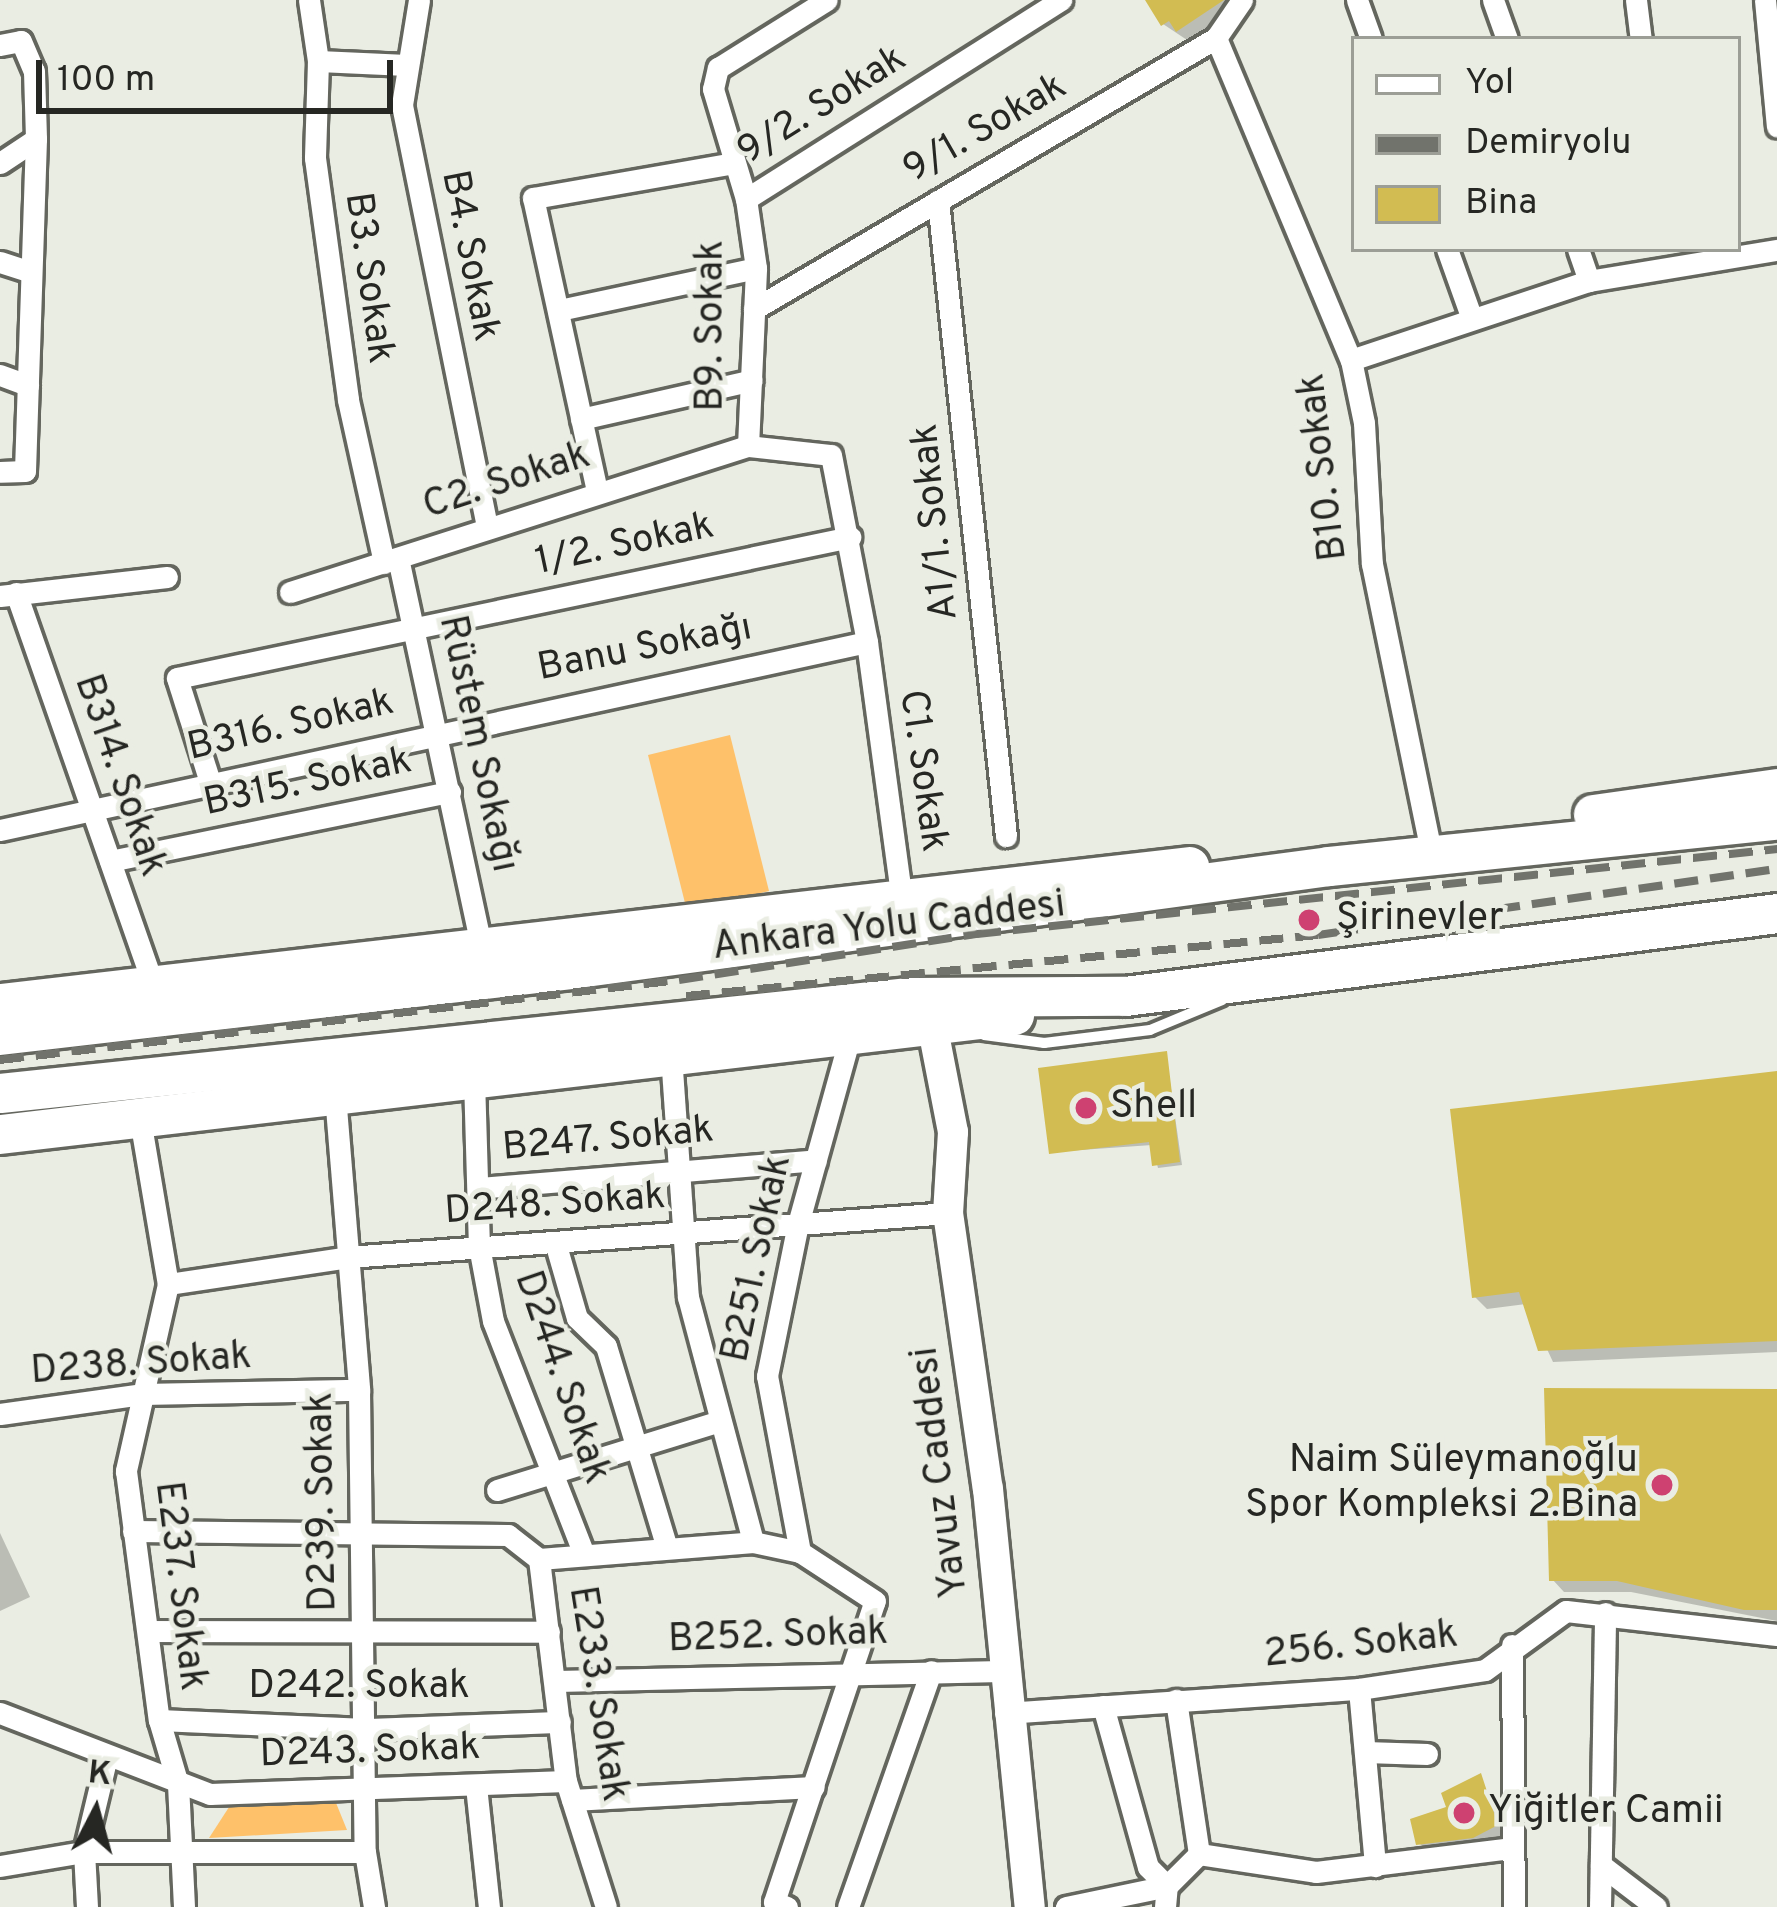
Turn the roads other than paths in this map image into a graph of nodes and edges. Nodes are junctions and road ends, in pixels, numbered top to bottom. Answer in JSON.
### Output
{"nodes":[{"id":1,"x":309,"y":0,"type":"edge"},
{"id":2,"x":419,"y":0,"type":"edge"},
{"id":3,"x":827,"y":0,"type":"edge"},
{"id":4,"x":1061,"y":0,"type":"edge"},
{"id":5,"x":1242,"y":0,"type":"edge"},
{"id":6,"x":1357,"y":0,"type":"edge"},
{"id":7,"x":1493,"y":0,"type":"edge"},
{"id":8,"x":1636,"y":0,"type":"edge"},
{"id":9,"x":1765,"y":0,"type":"edge"},
{"id":10,"x":1370,"y":36,"type":"edge"},
{"id":11,"x":1506,"y":36,"type":"edge"},
{"id":12,"x":1641,"y":36,"type":"edge"},
{"id":13,"x":1216,"y":38,"type":"junction"},
{"id":14,"x":10,"y":43,"type":"edge"},
{"id":15,"x":319,"y":61,"type":"junction"},
{"id":16,"x":407,"y":65,"type":"junction"},
{"id":17,"x":1777,"y":127,"type":"edge"},
{"id":18,"x":36,"y":139,"type":"junction"},
{"id":19,"x":0,"y":163,"type":"edge"},
{"id":20,"x":733,"y":163,"type":"junction"},
{"id":21,"x":746,"y":199,"type":"junction"},
{"id":22,"x":938,"y":200,"type":"junction"},
{"id":23,"x":1777,"y":250,"type":"edge"},
{"id":24,"x":1448,"y":252,"type":"edge"},
{"id":25,"x":1579,"y":252,"type":"edge"},
{"id":26,"x":1669,"y":258,"type":"edge"},
{"id":27,"x":0,"y":262,"type":"edge"},
{"id":28,"x":756,"y":268,"type":"junction"},
{"id":29,"x":30,"y":272,"type":"junction"},
{"id":30,"x":1589,"y":280,"type":"junction"},
{"id":31,"x":754,"y":309,"type":"junction"},
{"id":32,"x":559,"y":310,"type":"junction"},
{"id":33,"x":1471,"y":316,"type":"junction"},
{"id":34,"x":1351,"y":360,"type":"junction"},
{"id":35,"x":0,"y":375,"type":"edge"},
{"id":36,"x":752,"y":380,"type":"junction"},
{"id":37,"x":28,"y":386,"type":"junction"},
{"id":38,"x":581,"y":419,"type":"junction"},
{"id":39,"x":748,"y":446,"type":"junction"},
{"id":40,"x":0,"y":472,"type":"edge"},
{"id":41,"x":597,"y":491,"type":"junction"},
{"id":42,"x":487,"y":526,"type":"junction"},
{"id":43,"x":850,"y":537,"type":"junction"},
{"id":44,"x":391,"y":561,"type":"junction"},
{"id":45,"x":167,"y":577,"type":"dead end"},
{"id":46,"x":290,"y":592,"type":"dead end"},
{"id":47,"x":8,"y":594,"type":"edge"},
{"id":48,"x":414,"y":627,"type":"junction"},
{"id":49,"x":867,"y":642,"type":"junction"},
{"id":50,"x":437,"y":729,"type":"junction"},
{"id":51,"x":210,"y":782,"type":"junction"},
{"id":52,"x":1777,"y":788,"type":"edge"},
{"id":53,"x":450,"y":792,"type":"junction"},
{"id":54,"x":93,"y":813,"type":"junction"},
{"id":55,"x":1777,"y":820,"type":"edge"},
{"id":56,"x":0,"y":830,"type":"edge"},
{"id":57,"x":1006,"y":836,"type":"dead end"},
{"id":58,"x":1428,"y":837,"type":"junction"},
{"id":59,"x":110,"y":861,"type":"junction"},
{"id":60,"x":1310,"y":868,"type":"junction"},
{"id":61,"x":901,"y":894,"type":"junction"},
{"id":62,"x":1777,"y":913,"type":"edge"},
{"id":63,"x":1777,"y":932,"type":"edge"},
{"id":64,"x":481,"y":944,"type":"junction"},
{"id":65,"x":1463,"y":952,"type":"junction"},
{"id":66,"x":1278,"y":977,"type":"junction"},
{"id":67,"x":152,"y":984,"type":"junction"},
{"id":68,"x":1125,"y":996,"type":"junction"},
{"id":69,"x":0,"y":1004,"type":"edge"},
{"id":70,"x":933,"y":1029,"type":"junction"},
{"id":71,"x":0,"y":1035,"type":"edge"},
{"id":72,"x":850,"y":1037,"type":"junction"},
{"id":73,"x":671,"y":1054,"type":"junction"},
{"id":74,"x":473,"y":1079,"type":"junction"},
{"id":75,"x":0,"y":1093,"type":"edge"},
{"id":76,"x":334,"y":1095,"type":"junction"},
{"id":77,"x":140,"y":1119,"type":"junction"},
{"id":78,"x":0,"y":1133,"type":"edge"},
{"id":79,"x":816,"y":1160,"type":"junction"},
{"id":80,"x":679,"y":1172,"type":"junction"},
{"id":81,"x":478,"y":1188,"type":"junction"},
{"id":82,"x":948,"y":1213,"type":"junction"},
{"id":83,"x":798,"y":1224,"type":"junction"},
{"id":84,"x":683,"y":1233,"type":"junction"},
{"id":85,"x":556,"y":1241,"type":"junction"},
{"id":86,"x":479,"y":1246,"type":"junction"},
{"id":87,"x":348,"y":1257,"type":"junction"},
{"id":88,"x":168,"y":1283,"type":"junction"},
{"id":89,"x":359,"y":1390,"type":"junction"},
{"id":90,"x":142,"y":1394,"type":"junction"},
{"id":91,"x":0,"y":1414,"type":"edge"},
{"id":92,"x":717,"y":1422,"type":"junction"},
{"id":93,"x":634,"y":1445,"type":"junction"},
{"id":94,"x":552,"y":1468,"type":"junction"},
{"id":95,"x":497,"y":1490,"type":"dead end"},
{"id":96,"x":133,"y":1531,"type":"junction"},
{"id":97,"x":363,"y":1534,"type":"junction"},
{"id":98,"x":753,"y":1542,"type":"junction"},
{"id":99,"x":667,"y":1548,"type":"junction"},
{"id":100,"x":800,"y":1552,"type":"junction"},
{"id":101,"x":584,"y":1555,"type":"junction"},
{"id":102,"x":539,"y":1559,"type":"junction"},
{"id":103,"x":1605,"y":1613,"type":"junction"},
{"id":104,"x":148,"y":1631,"type":"junction"},
{"id":105,"x":549,"y":1632,"type":"junction"},
{"id":106,"x":362,"y":1634,"type":"junction"},
{"id":107,"x":1777,"y":1635,"type":"edge"},
{"id":108,"x":1512,"y":1646,"type":"junction"},
{"id":109,"x":852,"y":1670,"type":"junction"},
{"id":110,"x":931,"y":1671,"type":"junction"},
{"id":111,"x":1002,"y":1671,"type":"junction"},
{"id":112,"x":556,"y":1681,"type":"junction"},
{"id":113,"x":1359,"y":1689,"type":"junction"},
{"id":114,"x":1176,"y":1700,"type":"junction"},
{"id":115,"x":1103,"y":1706,"type":"junction"},
{"id":116,"x":0,"y":1713,"type":"edge"},
{"id":117,"x":1005,"y":1713,"type":"junction"},
{"id":118,"x":159,"y":1720,"type":"junction"},
{"id":119,"x":560,"y":1722,"type":"junction"},
{"id":120,"x":366,"y":1729,"type":"junction"},
{"id":121,"x":1365,"y":1752,"type":"junction"},
{"id":122,"x":1427,"y":1754,"type":"dead end"},
{"id":123,"x":107,"y":1756,"type":"junction"},
{"id":124,"x":178,"y":1784,"type":"junction"},
{"id":125,"x":476,"y":1786,"type":"junction"},
{"id":126,"x":814,"y":1787,"type":"junction"},
{"id":127,"x":366,"y":1790,"type":"junction"},
{"id":128,"x":569,"y":1790,"type":"junction"},
{"id":129,"x":1510,"y":1848,"type":"junction"},
{"id":130,"x":177,"y":1850,"type":"junction"},
{"id":131,"x":84,"y":1852,"type":"junction"},
{"id":132,"x":365,"y":1852,"type":"junction"},
{"id":133,"x":1199,"y":1854,"type":"junction"},
{"id":134,"x":1601,"y":1865,"type":"junction"},
{"id":135,"x":0,"y":1866,"type":"edge"},
{"id":136,"x":1375,"y":1866,"type":"junction"},
{"id":137,"x":1166,"y":1897,"type":"edge"},
{"id":138,"x":781,"y":1905,"type":"edge"},
{"id":139,"x":87,"y":1907,"type":"edge"},
{"id":140,"x":184,"y":1907,"type":"edge"},
{"id":141,"x":374,"y":1907,"type":"edge"},
{"id":142,"x":489,"y":1907,"type":"edge"},
{"id":143,"x":606,"y":1907,"type":"edge"},
{"id":144,"x":848,"y":1907,"type":"edge"},
{"id":145,"x":1030,"y":1907,"type":"edge"},
{"id":146,"x":1066,"y":1907,"type":"edge"},
{"id":147,"x":1514,"y":1907,"type":"edge"},
{"id":148,"x":1600,"y":1907,"type":"edge"},
{"id":149,"x":1656,"y":1907,"type":"edge"}],
"edges":[{"from":1,"to":15,"type":"street","name":"B3. Sokak"},
{"from":2,"to":16,"type":"street","name":"B4. Sokak"},
{"from":3,"to":20,"type":"street","name":"B9. Sokak"},
{"from":4,"to":21,"type":"street","name":"9/2. Sokak"},
{"from":5,"to":13,"type":"street","name":"9/1. Sokak"},
{"from":6,"to":10,"type":"street"},
{"from":7,"to":11,"type":"street"},
{"from":8,"to":12,"type":"street"},
{"from":9,"to":17,"type":"street"},
{"from":13,"to":22,"type":"street","name":"9/1. Sokak"},
{"from":13,"to":34,"type":"street","name":"B10. Sokak"},
{"from":14,"to":18,"type":"street"},
{"from":15,"to":16,"type":"street"},
{"from":15,"to":44,"type":"street","name":"B3. Sokak"},
{"from":16,"to":42,"type":"street","name":"B4. Sokak"},
{"from":18,"to":19,"type":"street"},
{"from":18,"to":29,"type":"street"},
{"from":20,"to":21,"type":"street","name":"B9. Sokak"},
{"from":20,"to":32,"type":"street"},
{"from":21,"to":28,"type":"street","name":"B9. Sokak"},
{"from":22,"to":31,"type":"street","name":"9/1. Sokak"},
{"from":22,"to":57,"type":"street","name":"A1/1. Sokak"},
{"from":23,"to":26,"type":"street"},
{"from":24,"to":33,"type":"street"},
{"from":25,"to":30,"type":"street"},
{"from":26,"to":30,"type":"street"},
{"from":27,"to":29,"type":"street"},
{"from":28,"to":31,"type":"street","name":"B9. Sokak"},
{"from":28,"to":32,"type":"street"},
{"from":29,"to":37,"type":"street"},
{"from":30,"to":33,"type":"street"},
{"from":31,"to":36,"type":"street","name":"B9. Sokak"},
{"from":32,"to":38,"type":"street"},
{"from":33,"to":34,"type":"street"},
{"from":34,"to":58,"type":"street","name":"B10. Sokak"},
{"from":35,"to":37,"type":"street"},
{"from":36,"to":38,"type":"street"},
{"from":36,"to":39,"type":"street","name":"B9. Sokak"},
{"from":37,"to":40,"type":"street"},
{"from":38,"to":41,"type":"street"},
{"from":39,"to":41,"type":"street","name":"C2. Sokak"},
{"from":39,"to":43,"type":"street","name":"C1. Sokak"},
{"from":41,"to":42,"type":"street","name":"C2. Sokak"},
{"from":42,"to":44,"type":"street","name":"C2. Sokak"},
{"from":43,"to":48,"type":"street","name":"1/2. Sokak"},
{"from":43,"to":49,"type":"street","name":"C1. Sokak"},
{"from":44,"to":46,"type":"street","name":"C2. Sokak"},
{"from":44,"to":48,"type":"street","name":"Rüstem Sokağı"},
{"from":45,"to":47,"type":"street"},
{"from":47,"to":54,"type":"street","name":"B314. Sokak"},
{"from":48,"to":50,"type":"street","name":"Rüstem Sokağı"},
{"from":48,"to":51,"type":"street","name":"1/2. Sokak"},
{"from":49,"to":50,"type":"street","name":"Banu Sokağı"},
{"from":49,"to":61,"type":"street","name":"C1. Sokak"},
{"from":50,"to":51,"type":"street","name":"B316. Sokak"},
{"from":50,"to":53,"type":"street","name":"Rüstem Sokağı"},
{"from":51,"to":54,"type":"street","name":"B316. Sokak"},
{"from":52,"to":58,"type":"highway"},
{"from":53,"to":59,"type":"street","name":"B315. Sokak"},
{"from":53,"to":64,"type":"street","name":"Rüstem Sokağı"},
{"from":54,"to":56,"type":"street","name":"B316. Sokak"},
{"from":54,"to":59,"type":"street","name":"B314. Sokak"},
{"from":55,"to":60,"type":"highway","name":"Ankara Yolu Caddesi"},
{"from":58,"to":60,"type":"highway"},
{"from":59,"to":67,"type":"street","name":"B314. Sokak"},
{"from":60,"to":61,"type":"highway"},
{"from":60,"to":71,"type":"highway","name":"Ankara Yolu Caddesi"},
{"from":61,"to":64,"type":"highway"},
{"from":62,"to":65,"type":"highway","name":"Ankara Yolu Caddesi"},
{"from":63,"to":65,"type":"highway"},
{"from":64,"to":67,"type":"highway"},
{"from":65,"to":66,"type":"highway","name":"Ankara Yolu Caddesi"},
{"from":66,"to":68,"type":"highway","name":"Ankara Yolu Caddesi"},
{"from":66,"to":70,"type":"lane"},
{"from":67,"to":69,"type":"highway"},
{"from":68,"to":70,"type":"highway"},
{"from":68,"to":75,"type":"highway","name":"Ankara Yolu Caddesi"},
{"from":70,"to":72,"type":"highway"},
{"from":70,"to":82,"type":"main road","name":"Yavuz Caddesi"},
{"from":72,"to":73,"type":"highway"},
{"from":72,"to":79,"type":"street","name":"B251. Sokak"},
{"from":73,"to":74,"type":"highway"},
{"from":73,"to":80,"type":"street"},
{"from":74,"to":76,"type":"highway"},
{"from":74,"to":81,"type":"street","name":"D244. Sokak"},
{"from":76,"to":77,"type":"highway"},
{"from":76,"to":87,"type":"street","name":"D239. Sokak"},
{"from":77,"to":78,"type":"highway"},
{"from":77,"to":88,"type":"street","name":"E237. Sokak"},
{"from":79,"to":80,"type":"street","name":"B247. Sokak"},
{"from":79,"to":83,"type":"street","name":"B251. Sokak"},
{"from":80,"to":81,"type":"street","name":"B247. Sokak"},
{"from":80,"to":84,"type":"street"},
{"from":81,"to":86,"type":"street","name":"D244. Sokak"},
{"from":82,"to":83,"type":"street","name":"D248. Sokak"},
{"from":82,"to":111,"type":"main road","name":"Yavuz Caddesi"},
{"from":83,"to":84,"type":"street","name":"D248. Sokak"},
{"from":83,"to":100,"type":"street","name":"B251. Sokak"},
{"from":84,"to":85,"type":"street","name":"D248. Sokak"},
{"from":84,"to":92,"type":"street"},
{"from":85,"to":86,"type":"street","name":"D248. Sokak"},
{"from":85,"to":93,"type":"street"},
{"from":86,"to":87,"type":"street","name":"D248. Sokak"},
{"from":86,"to":94,"type":"street","name":"D244. Sokak"},
{"from":87,"to":88,"type":"street","name":"D248. Sokak"},
{"from":87,"to":89,"type":"street","name":"D239. Sokak"},
{"from":88,"to":90,"type":"street","name":"E237. Sokak"},
{"from":89,"to":90,"type":"street","name":"D238. Sokak"},
{"from":89,"to":97,"type":"street","name":"D239. Sokak"},
{"from":90,"to":91,"type":"street","name":"D238. Sokak"},
{"from":90,"to":96,"type":"street","name":"E237. Sokak"},
{"from":92,"to":93,"type":"street"},
{"from":92,"to":98,"type":"street"},
{"from":93,"to":94,"type":"street"},
{"from":93,"to":99,"type":"street"},
{"from":94,"to":95,"type":"street"},
{"from":94,"to":101,"type":"street","name":"D244. Sokak"},
{"from":96,"to":97,"type":"street"},
{"from":96,"to":104,"type":"street","name":"E237. Sokak"},
{"from":97,"to":102,"type":"street"},
{"from":97,"to":106,"type":"street","name":"D239. Sokak"},
{"from":98,"to":99,"type":"street"},
{"from":98,"to":100,"type":"street"},
{"from":99,"to":101,"type":"street"},
{"from":100,"to":109,"type":"street"},
{"from":101,"to":102,"type":"street"},
{"from":102,"to":105,"type":"street","name":"E233. Sokak"},
{"from":103,"to":107,"type":"street","name":"256. Sokak"},
{"from":103,"to":108,"type":"street","name":"256. Sokak"},
{"from":103,"to":134,"type":"street"},
{"from":104,"to":106,"type":"street"},
{"from":104,"to":118,"type":"street","name":"E237. Sokak"},
{"from":105,"to":106,"type":"street"},
{"from":105,"to":112,"type":"street","name":"E233. Sokak"},
{"from":106,"to":120,"type":"street","name":"D239. Sokak"},
{"from":108,"to":113,"type":"street","name":"256. Sokak"},
{"from":108,"to":129,"type":"street"},
{"from":109,"to":110,"type":"street","name":"B252. Sokak"},
{"from":109,"to":112,"type":"street","name":"B252. Sokak"},
{"from":109,"to":126,"type":"street"},
{"from":110,"to":111,"type":"street","name":"B252. Sokak"},
{"from":110,"to":144,"type":"street"},
{"from":111,"to":117,"type":"main road","name":"Yavuz Caddesi"},
{"from":112,"to":119,"type":"street","name":"E233. Sokak"},
{"from":113,"to":114,"type":"street","name":"256. Sokak"},
{"from":113,"to":121,"type":"street"},
{"from":114,"to":115,"type":"street","name":"256. Sokak"},
{"from":114,"to":133,"type":"street"},
{"from":115,"to":117,"type":"street","name":"256. Sokak"},
{"from":115,"to":137,"type":"street"},
{"from":116,"to":123,"type":"street","name":"D243. Sokak"},
{"from":117,"to":145,"type":"main road","name":"Yavuz Caddesi"},
{"from":118,"to":120,"type":"street","name":"D242. Sokak"},
{"from":118,"to":124,"type":"street","name":"E237. Sokak"},
{"from":119,"to":120,"type":"street","name":"D242. Sokak"},
{"from":119,"to":128,"type":"street","name":"E233. Sokak"},
{"from":120,"to":127,"type":"street","name":"D239. Sokak"},
{"from":121,"to":122,"type":"street"},
{"from":121,"to":136,"type":"street"},
{"from":123,"to":124,"type":"street","name":"D243. Sokak"},
{"from":123,"to":131,"type":"street"},
{"from":124,"to":127,"type":"street","name":"D243. Sokak"},
{"from":124,"to":130,"type":"street","name":"E237. Sokak"},
{"from":125,"to":127,"type":"street","name":"D243. Sokak"},
{"from":125,"to":128,"type":"street","name":"D243. Sokak"},
{"from":125,"to":142,"type":"street"},
{"from":126,"to":128,"type":"street","name":"D243. Sokak"},
{"from":126,"to":138,"type":"street"},
{"from":127,"to":132,"type":"street","name":"D239. Sokak"},
{"from":128,"to":143,"type":"street","name":"E233. Sokak"},
{"from":129,"to":136,"type":"street"},
{"from":129,"to":147,"type":"street"},
{"from":130,"to":131,"type":"street"},
{"from":130,"to":132,"type":"street"},
{"from":130,"to":140,"type":"street","name":"E237. Sokak"},
{"from":131,"to":135,"type":"street"},
{"from":131,"to":139,"type":"street"},
{"from":132,"to":141,"type":"street","name":"D239. Sokak"},
{"from":133,"to":136,"type":"street"},
{"from":133,"to":137,"type":"street"},
{"from":134,"to":148,"type":"street"},
{"from":134,"to":149,"type":"street"},
{"from":137,"to":146,"type":"street"}]}
